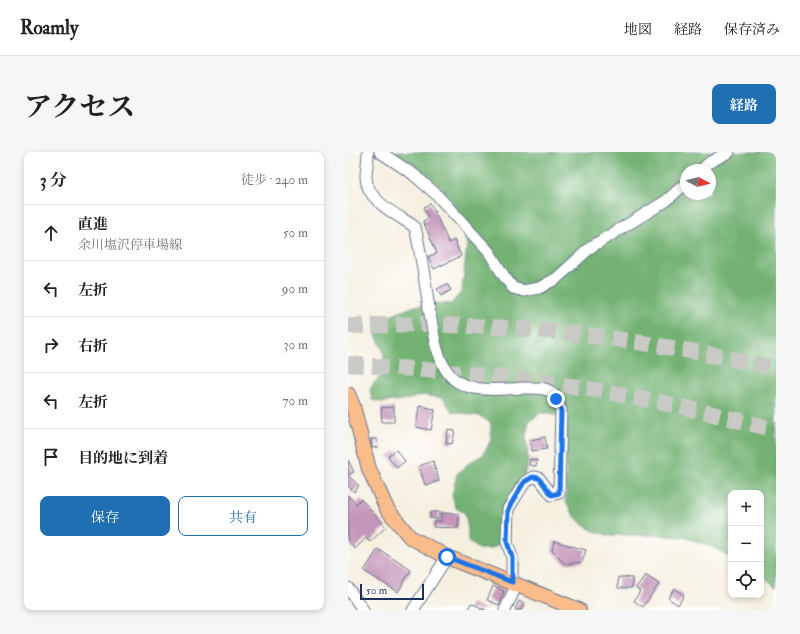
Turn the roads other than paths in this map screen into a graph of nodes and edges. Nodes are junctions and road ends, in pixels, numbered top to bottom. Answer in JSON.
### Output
{"nodes":[{"id":1,"x":368,"y":152,"type":"edge"},
{"id":2,"x":380,"y":152,"type":"edge"},
{"id":3,"x":729,"y":152,"type":"edge"},
{"id":4,"x":708,"y":164,"type":"edge"},
{"id":5,"x":680,"y":189,"type":"edge"},
{"id":6,"x":348,"y":394,"type":"edge"},
{"id":7,"x":447,"y":557,"type":"junction"},
{"id":8,"x":514,"y":583,"type":"junction"},
{"id":9,"x":348,"y":588,"type":"edge"},
{"id":10,"x":363,"y":610,"type":"edge"},
{"id":11,"x":413,"y":610,"type":"edge"},
{"id":12,"x":506,"y":610,"type":"edge"},
{"id":13,"x":578,"y":610,"type":"edge"}],
"edges":[{"from":1,"to":8,"type":"street"},
{"from":2,"to":5,"type":"street"},
{"from":3,"to":4,"type":"street"},
{"from":6,"to":7,"type":"main road"},
{"from":7,"to":8,"type":"main road"},
{"from":7,"to":11,"type":"street"},
{"from":8,"to":12,"type":"street"},
{"from":8,"to":13,"type":"main road"},
{"from":9,"to":10,"type":"street"}]}
